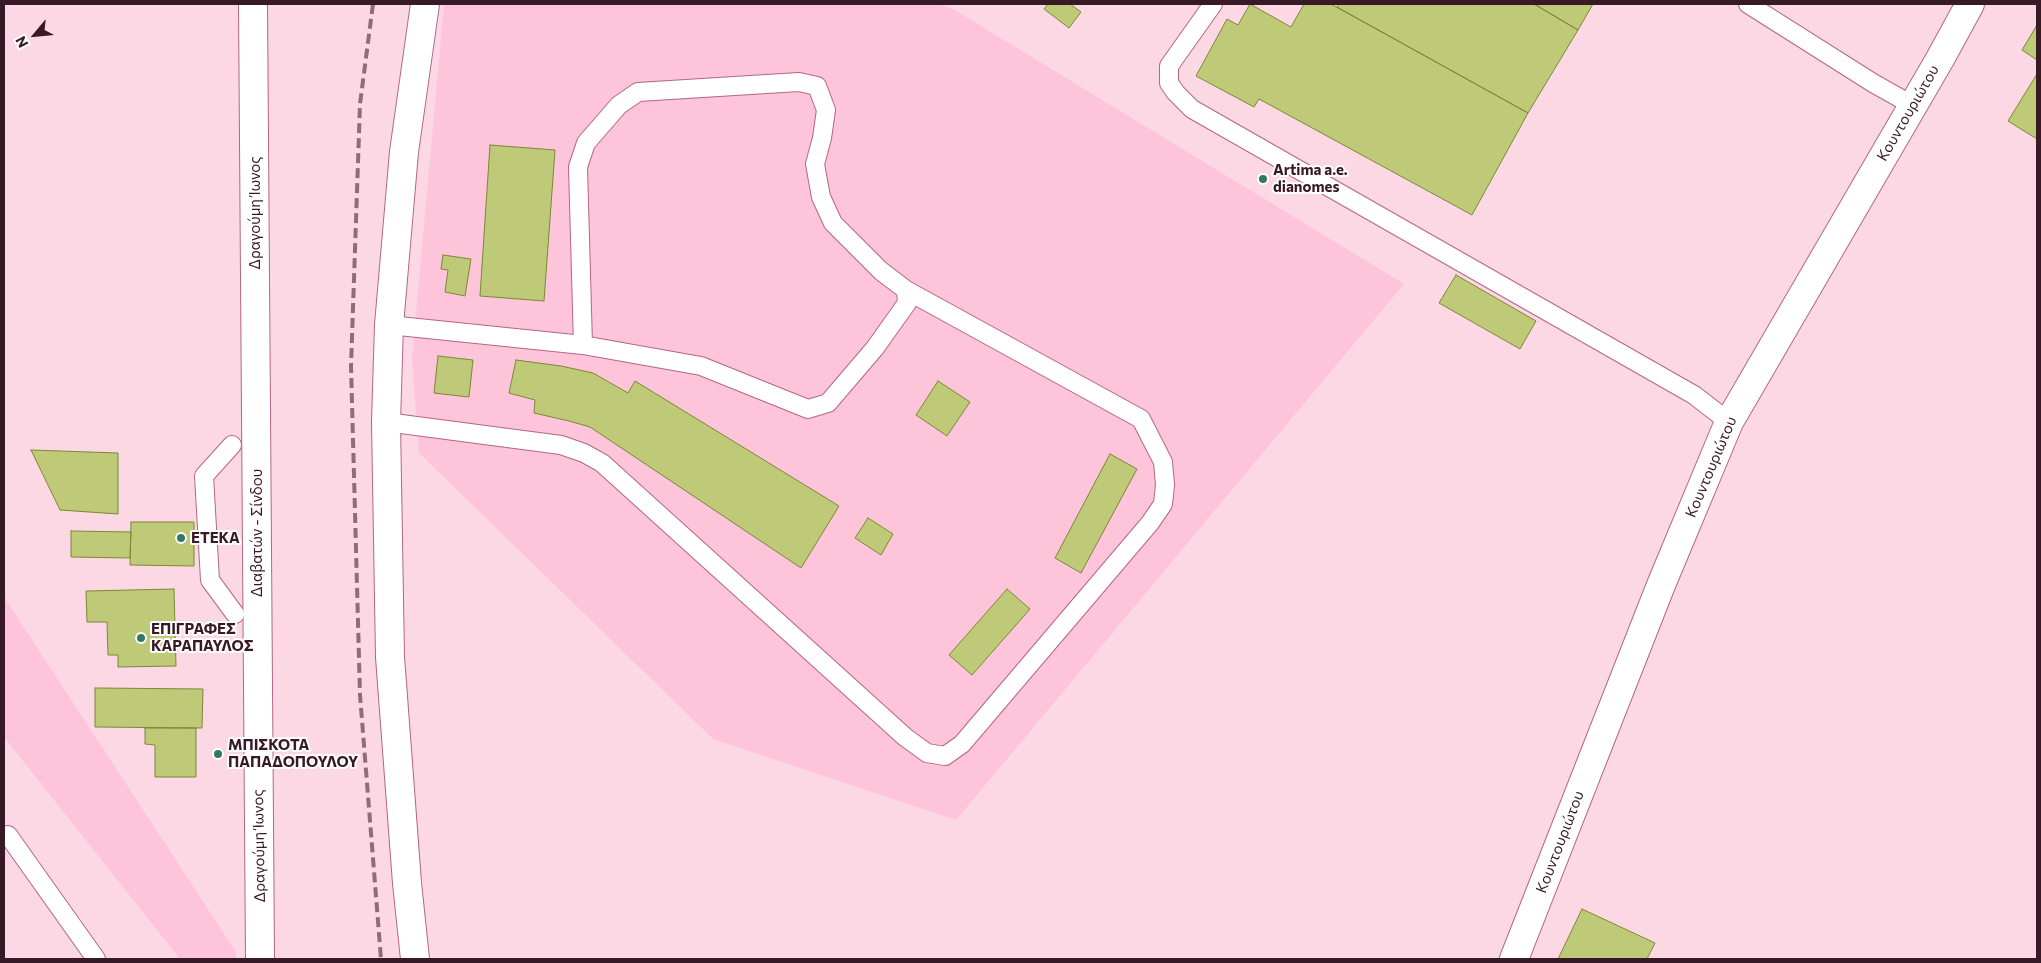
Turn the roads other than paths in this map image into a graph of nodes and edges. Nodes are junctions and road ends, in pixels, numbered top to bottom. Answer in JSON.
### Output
{"nodes":[{"id":1,"x":253,"y":4,"type":"edge"},
{"id":2,"x":425,"y":4,"type":"edge"},
{"id":3,"x":1213,"y":4,"type":"edge"},
{"id":4,"x":1748,"y":4,"type":"edge"},
{"id":5,"x":1970,"y":4,"type":"edge"},
{"id":6,"x":1912,"y":105,"type":"junction"},
{"id":7,"x":906,"y":290,"type":"junction"},
{"id":8,"x":389,"y":325,"type":"junction"},
{"id":9,"x":583,"y":345,"type":"junction"},
{"id":10,"x":256,"y":422,"type":"joint"},
{"id":11,"x":386,"y":422,"type":"junction"},
{"id":12,"x":1728,"y":422,"type":"junction"},
{"id":13,"x":232,"y":445,"type":"dead end"},
{"id":14,"x":235,"y":614,"type":"dead end"},
{"id":15,"x":257,"y":644,"type":"joint"},
{"id":16,"x":8,"y":835,"type":"dead end"},
{"id":17,"x":96,"y":959,"type":"edge"},
{"id":18,"x":260,"y":959,"type":"edge"},
{"id":19,"x":415,"y":959,"type":"edge"},
{"id":20,"x":1514,"y":959,"type":"edge"}],
"edges":[{"from":1,"to":10,"type":"street","name":"Δραγούμη Ίωνος"},
{"from":2,"to":8,"type":"street"},
{"from":3,"to":12,"type":"lane"},
{"from":4,"to":6,"type":"lane"},
{"from":5,"to":6,"type":"street","name":"Κουντουριώτου"},
{"from":6,"to":12,"type":"street","name":"Κουντουριώτου"},
{"from":7,"to":9,"type":"lane"},
{"from":7,"to":9,"type":"lane"},
{"from":7,"to":11,"type":"lane"},
{"from":8,"to":9,"type":"lane"},
{"from":8,"to":11,"type":"street"},
{"from":10,"to":15,"type":"street","name":"Διαβατών - Σίνδου"},
{"from":11,"to":19,"type":"street"},
{"from":12,"to":20,"type":"street","name":"Κουντουριώτου"},
{"from":13,"to":14,"type":"lane"},
{"from":15,"to":18,"type":"street","name":"Δραγούμη Ίωνος"},
{"from":16,"to":17,"type":"lane"}]}
